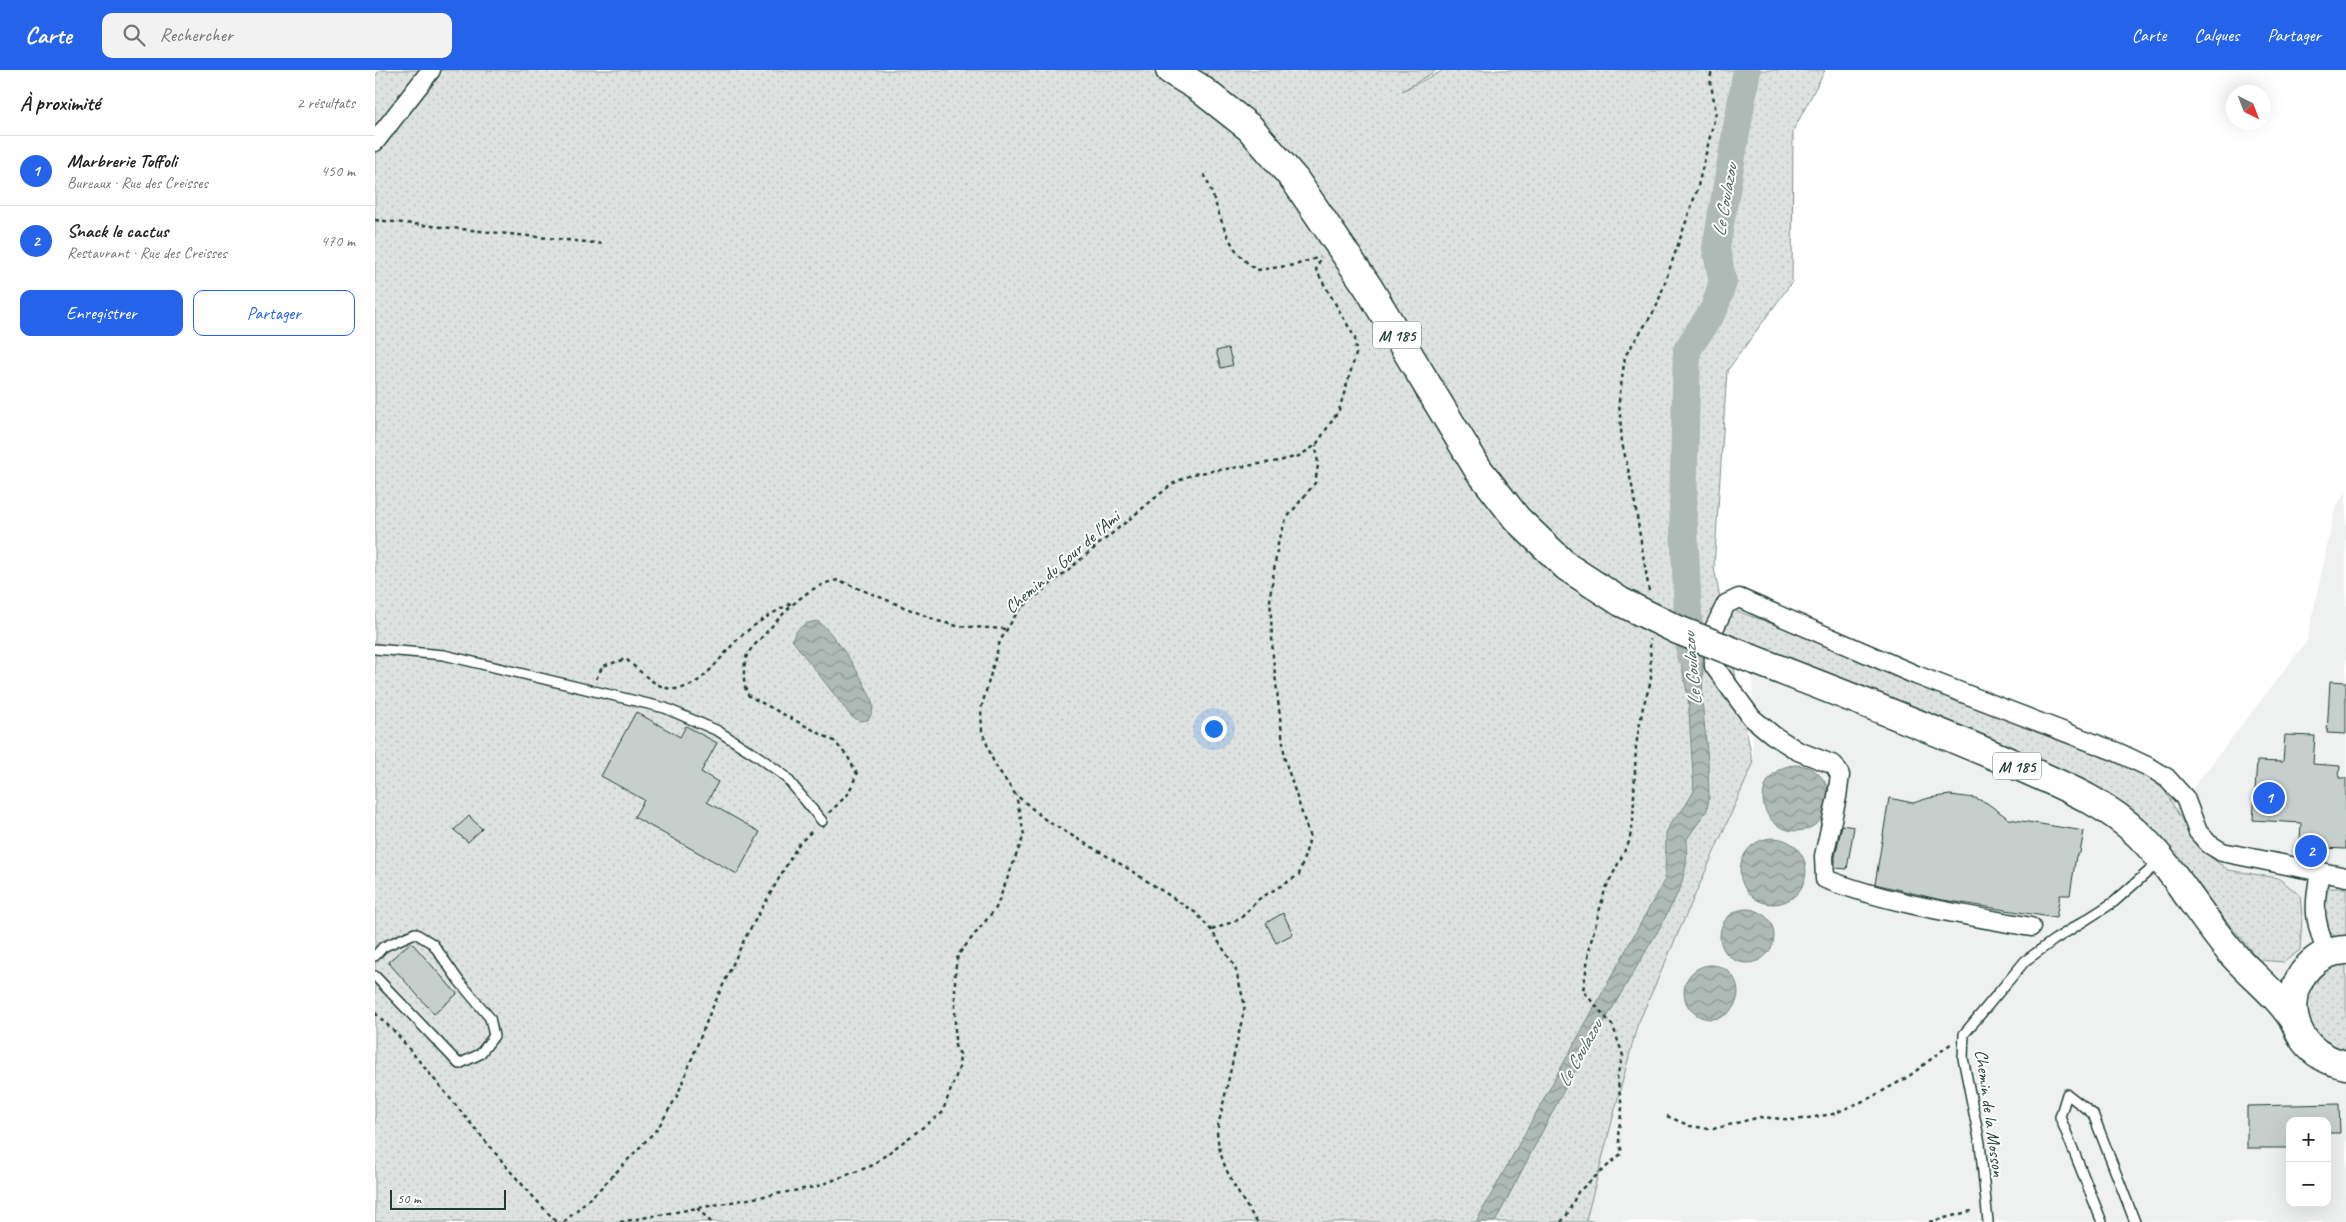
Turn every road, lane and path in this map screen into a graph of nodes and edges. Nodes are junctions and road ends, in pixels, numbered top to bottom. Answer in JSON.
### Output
{"nodes":[{"id":1,"x":431,"y":70,"type":"edge"},
{"id":2,"x":1170,"y":70,"type":"edge"},
{"id":3,"x":1712,"y":70,"type":"edge"},
{"id":4,"x":375,"y":142,"type":"edge"},
{"id":5,"x":1204,"y":174,"type":"dead end"},
{"id":6,"x":375,"y":220,"type":"edge"},
{"id":7,"x":605,"y":244,"type":"dead end"},
{"id":8,"x":1330,"y":251,"type":"junction"},
{"id":9,"x":1316,"y":445,"type":"junction"},
{"id":10,"x":1649,"y":598,"type":"dead end"},
{"id":11,"x":797,"y":600,"type":"junction"},
{"id":12,"x":1006,"y":629,"type":"junction"},
{"id":13,"x":1650,"y":635,"type":"dead end"},
{"id":14,"x":375,"y":649,"type":"edge"},
{"id":15,"x":591,"y":689,"type":"junction"},
{"id":16,"x":1015,"y":794,"type":"junction"},
{"id":17,"x":822,"y":821,"type":"junction"},
{"id":18,"x":2161,"y":860,"type":"junction"},
{"id":19,"x":2320,"y":872,"type":"junction"},
{"id":20,"x":2346,"y":877,"type":"edge"},
{"id":21,"x":2031,"y":927,"type":"dead end"},
{"id":22,"x":1211,"y":930,"type":"junction"},
{"id":23,"x":375,"y":956,"type":"edge"},
{"id":24,"x":2327,"y":957,"type":"edge"},
{"id":25,"x":2244,"y":968,"type":"junction"},
{"id":26,"x":375,"y":976,"type":"edge"},
{"id":27,"x":375,"y":1013,"type":"edge"},
{"id":28,"x":2295,"y":1022,"type":"junction"},
{"id":29,"x":1964,"y":1034,"type":"junction"},
{"id":30,"x":2346,"y":1065,"type":"edge"},
{"id":31,"x":1667,"y":1116,"type":"dead end"},
{"id":32,"x":1986,"y":1207,"type":"junction"},
{"id":33,"x":697,"y":1208,"type":"junction"},
{"id":34,"x":556,"y":1222,"type":"edge"},
{"id":35,"x":564,"y":1222,"type":"edge"},
{"id":36,"x":621,"y":1222,"type":"edge"},
{"id":37,"x":711,"y":1222,"type":"edge"},
{"id":38,"x":1257,"y":1222,"type":"edge"},
{"id":39,"x":1561,"y":1222,"type":"edge"},
{"id":40,"x":1929,"y":1222,"type":"edge"},
{"id":41,"x":1988,"y":1222,"type":"edge"},
{"id":42,"x":2102,"y":1222,"type":"edge"},
{"id":43,"x":2135,"y":1222,"type":"edge"}],
"edges":[{"from":1,"to":4,"type":"street"},
{"from":2,"to":8,"type":"main road","number":"M 185"},
{"from":3,"to":10,"type":"path"},
{"from":5,"to":8,"type":"path"},
{"from":6,"to":7,"type":"path"},
{"from":8,"to":9,"type":"path","name":"Chemin du Gour de l'Ami"},
{"from":8,"to":18,"type":"main road","number":"M 185","bridge":true},
{"from":9,"to":12,"type":"path","name":"Chemin du Gour de l'Ami"},
{"from":9,"to":22,"type":"path"},
{"from":11,"to":12,"type":"path"},
{"from":11,"to":15,"type":"path"},
{"from":11,"to":17,"type":"path"},
{"from":12,"to":16,"type":"path","name":"Chemin du Gour de l'Ami"},
{"from":13,"to":39,"type":"path"},
{"from":14,"to":15,"type":"lane"},
{"from":15,"to":17,"type":"lane"},
{"from":16,"to":22,"type":"path","name":"Chemin du Gour de l'Ami"},
{"from":16,"to":33,"type":"path"},
{"from":17,"to":35,"type":"path"},
{"from":18,"to":25,"type":"main road","number":"M 185"},
{"from":18,"to":29,"type":"lane","name":"Chemin de la Mosson"},
{"from":19,"to":20,"type":"street"},
{"from":19,"to":21,"type":"street"},
{"from":19,"to":24,"type":"street"},
{"from":22,"to":38,"type":"path","name":"Chemin du Gour de l'Ami"},
{"from":23,"to":26,"type":"lane"},
{"from":24,"to":25,"type":"main road","number":"M 185"},
{"from":24,"to":28,"type":"main road"},
{"from":25,"to":28,"type":"main road","number":"M 185"},
{"from":27,"to":34,"type":"path"},
{"from":28,"to":30,"type":"main road"},
{"from":29,"to":31,"type":"path"},
{"from":29,"to":32,"type":"lane","name":"Chemin de la Mosson"},
{"from":32,"to":40,"type":"path"},
{"from":32,"to":41,"type":"lane","name":"Chemin de la Mosson"},
{"from":33,"to":36,"type":"path"},
{"from":33,"to":37,"type":"path"},
{"from":42,"to":43,"type":"lane"}]}
